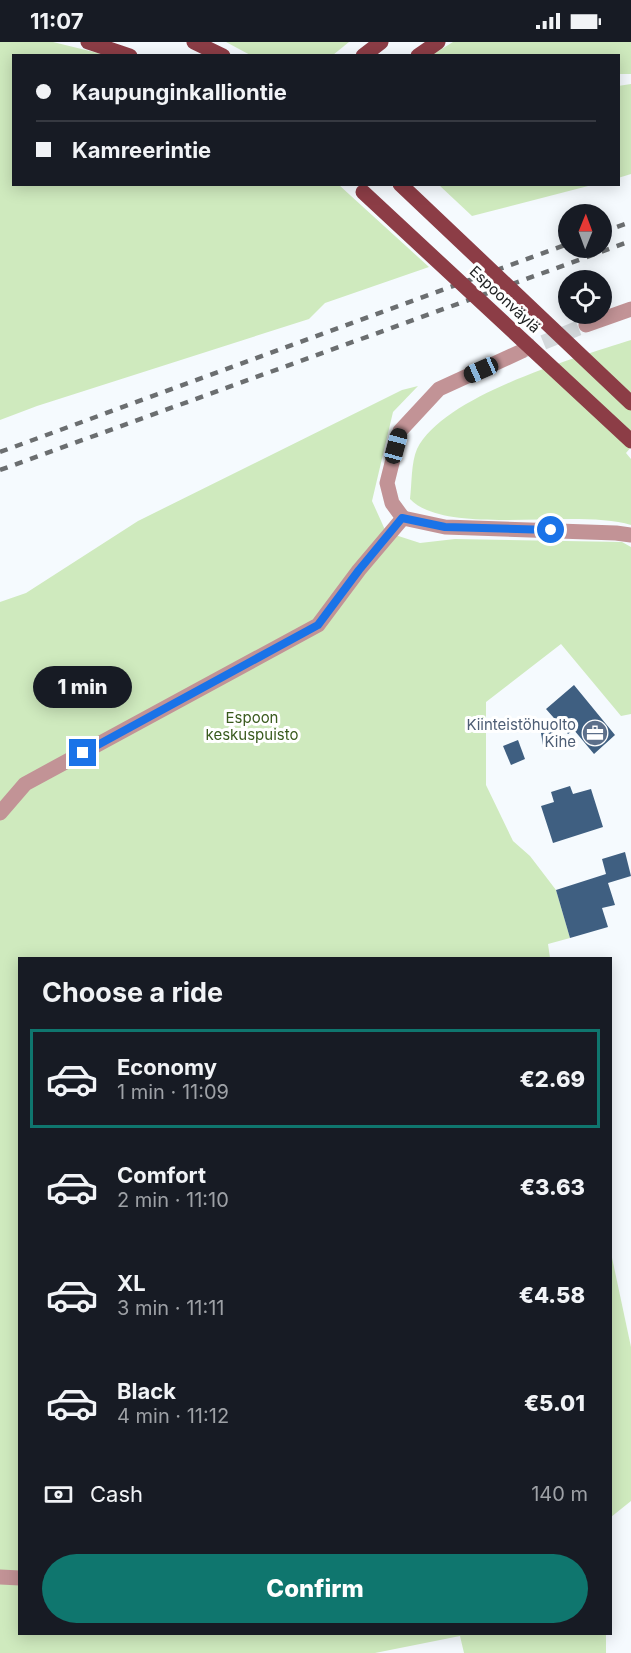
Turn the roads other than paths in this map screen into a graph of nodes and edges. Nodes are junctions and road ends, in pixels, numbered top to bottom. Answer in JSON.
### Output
{"nodes":[{"id":1,"x":88,"y":42,"type":"edge"},
{"id":2,"x":194,"y":42,"type":"edge"},
{"id":3,"x":381,"y":42,"type":"edge"},
{"id":4,"x":438,"y":42,"type":"edge"},
{"id":5,"x":124,"y":54,"type":"edge"},
{"id":6,"x":219,"y":54,"type":"edge"},
{"id":7,"x":366,"y":54,"type":"edge"},
{"id":8,"x":420,"y":54,"type":"edge"},
{"id":9,"x":402,"y":186,"type":"edge"},
{"id":10,"x":359,"y":188,"type":"edge"},
{"id":11,"x":631,"y":309,"type":"edge"},
{"id":12,"x":586,"y":325,"type":"tunnel mouth"},
{"id":13,"x":522,"y":351,"type":"tunnel mouth"},
{"id":14,"x":631,"y":403,"type":"edge"},
{"id":15,"x":631,"y":441,"type":"edge"},
{"id":16,"x":402,"y":518,"type":"junction"},
{"id":17,"x":631,"y":535,"type":"edge"},
{"id":18,"x":0,"y":813,"type":"edge"},
{"id":19,"x":0,"y":1577,"type":"edge"},
{"id":20,"x":18,"y":1578,"type":"edge"}],
"edges":[{"from":1,"to":5,"type":"main road"},
{"from":2,"to":6,"type":"main road"},
{"from":3,"to":7,"type":"main road"},
{"from":4,"to":8,"type":"main road"},
{"from":9,"to":14,"type":"main road","name":"Espoonväylä","bridge":true},
{"from":10,"to":15,"type":"main road","name":"Espoonväylä","bridge":true},
{"from":11,"to":12,"type":"street"},
{"from":13,"to":16,"type":"street"},
{"from":16,"to":17,"type":"street"},
{"from":16,"to":18,"type":"street"},
{"from":19,"to":20,"type":"street"}]}
